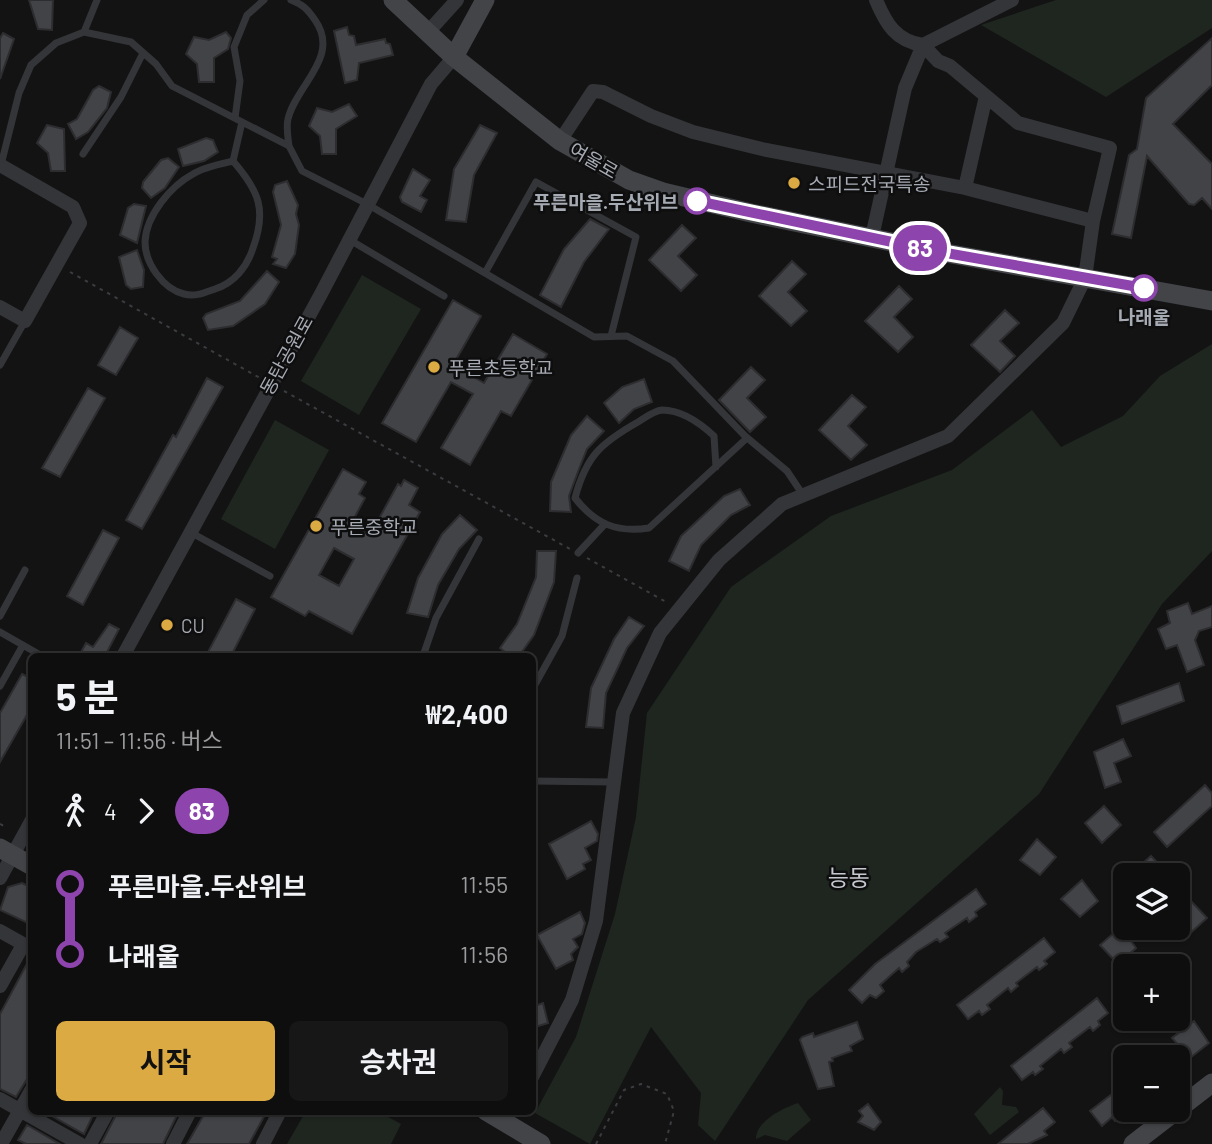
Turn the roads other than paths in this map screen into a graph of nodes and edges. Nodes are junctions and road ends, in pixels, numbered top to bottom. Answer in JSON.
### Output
{"nodes":[{"id":1,"x":97,"y":0,"type":"edge"},
{"id":2,"x":264,"y":0,"type":"edge"},
{"id":3,"x":291,"y":0,"type":"edge"},
{"id":4,"x":393,"y":0,"type":"edge"},
{"id":5,"x":457,"y":0,"type":"edge"},
{"id":6,"x":485,"y":0,"type":"edge"},
{"id":7,"x":876,"y":0,"type":"edge"},
{"id":8,"x":1012,"y":0,"type":"edge"},
{"id":9,"x":83,"y":32,"type":"junction"},
{"id":10,"x":428,"y":33,"type":"junction"},
{"id":11,"x":923,"y":45,"type":"junction"},
{"id":12,"x":143,"y":53,"type":"junction"},
{"id":13,"x":454,"y":57,"type":"junction"},
{"id":14,"x":986,"y":96,"type":"junction"},
{"id":15,"x":238,"y":120,"type":"junction"},
{"id":16,"x":560,"y":141,"type":"junction"},
{"id":17,"x":289,"y":146,"type":"junction"},
{"id":18,"x":83,"y":154,"type":"dead end"},
{"id":19,"x":233,"y":161,"type":"junction"},
{"id":20,"x":0,"y":165,"type":"edge"},
{"id":21,"x":886,"y":174,"type":"junction"},
{"id":22,"x":965,"y":188,"type":"junction"},
{"id":23,"x":367,"y":204,"type":"junction"},
{"id":24,"x":1093,"y":221,"type":"junction"},
{"id":25,"x":872,"y":237,"type":"junction"},
{"id":26,"x":349,"y":240,"type":"junction"},
{"id":27,"x":485,"y":273,"type":"junction"},
{"id":28,"x":1086,"y":278,"type":"junction"},
{"id":29,"x":444,"y":296,"type":"dead end"},
{"id":30,"x":1212,"y":301,"type":"edge"},
{"id":31,"x":0,"y":307,"type":"edge"},
{"id":32,"x":25,"y":321,"type":"junction"},
{"id":33,"x":611,"y":336,"type":"junction"},
{"id":34,"x":0,"y":365,"type":"edge"},
{"id":35,"x":747,"y":438,"type":"junction"},
{"id":36,"x":716,"y":467,"type":"junction"},
{"id":37,"x":803,"y":495,"type":"junction"},
{"id":38,"x":605,"y":524,"type":"junction"},
{"id":39,"x":189,"y":531,"type":"junction"},
{"id":40,"x":479,"y":539,"type":"dead end"},
{"id":41,"x":578,"y":553,"type":"road end"},
{"id":42,"x":25,"y":570,"type":"dead end"},
{"id":43,"x":270,"y":576,"type":"dead end"},
{"id":44,"x":577,"y":578,"type":"dead end"},
{"id":45,"x":0,"y":616,"type":"edge"},
{"id":46,"x":0,"y":632,"type":"edge"},
{"id":47,"x":23,"y":645,"type":"junction"},
{"id":48,"x":38,"y":653,"type":"edge"},
{"id":49,"x":125,"y":653,"type":"edge"},
{"id":50,"x":424,"y":653,"type":"edge"},
{"id":51,"x":536,"y":683,"type":"edge"},
{"id":52,"x":0,"y":686,"type":"edge"},
{"id":53,"x":536,"y":781,"type":"edge"},
{"id":54,"x":612,"y":782,"type":"junction"},
{"id":55,"x":28,"y":826,"type":"edge"},
{"id":56,"x":6,"y":852,"type":"edge"},
{"id":57,"x":28,"y":864,"type":"edge"},
{"id":58,"x":0,"y":878,"type":"edge"},
{"id":59,"x":0,"y":931,"type":"edge"},
{"id":60,"x":27,"y":947,"type":"edge"},
{"id":61,"x":0,"y":986,"type":"edge"},
{"id":62,"x":536,"y":1069,"type":"edge"},
{"id":63,"x":1212,"y":1083,"type":"edge"},
{"id":64,"x":28,"y":1095,"type":"edge"},
{"id":65,"x":0,"y":1100,"type":"edge"},
{"id":66,"x":19,"y":1110,"type":"junction"},
{"id":67,"x":106,"y":1115,"type":"edge"},
{"id":68,"x":189,"y":1115,"type":"edge"},
{"id":69,"x":278,"y":1115,"type":"edge"},
{"id":70,"x":510,"y":1116,"type":"edge"},
{"id":71,"x":1,"y":1144,"type":"edge"},
{"id":72,"x":80,"y":1144,"type":"edge"},
{"id":73,"x":90,"y":1144,"type":"edge"},
{"id":74,"x":173,"y":1144,"type":"edge"},
{"id":75,"x":263,"y":1144,"type":"edge"},
{"id":76,"x":541,"y":1144,"type":"edge"},
{"id":77,"x":1133,"y":1144,"type":"edge"}],
"edges":[{"from":1,"to":9,"type":"lane"},
{"from":2,"to":15,"type":"lane"},
{"from":3,"to":17,"type":"lane"},
{"from":4,"to":10,"type":"street","name":"여울로"},
{"from":5,"to":10,"type":"street"},
{"from":6,"to":13,"type":"street"},
{"from":7,"to":11,"type":"street"},
{"from":8,"to":11,"type":"street"},
{"from":9,"to":12,"type":"lane"},
{"from":9,"to":20,"type":"lane"},
{"from":10,"to":13,"type":"street","name":"여울로"},
{"from":11,"to":14,"type":"street"},
{"from":11,"to":21,"type":"street"},
{"from":12,"to":15,"type":"lane"},
{"from":12,"to":18,"type":"lane"},
{"from":13,"to":16,"type":"street","name":"여울로"},
{"from":13,"to":23,"type":"street","name":"동탄공원로"},
{"from":14,"to":22,"type":"street"},
{"from":14,"to":24,"type":"street"},
{"from":15,"to":17,"type":"lane"},
{"from":15,"to":19,"type":"lane"},
{"from":16,"to":21,"type":"street"},
{"from":16,"to":25,"type":"street","name":"여울로"},
{"from":17,"to":23,"type":"lane"},
{"from":19,"to":19,"type":"lane"},
{"from":20,"to":32,"type":"street"},
{"from":21,"to":22,"type":"street"},
{"from":21,"to":25,"type":"street"},
{"from":22,"to":24,"type":"street"},
{"from":23,"to":26,"type":"street","name":"동탄공원로"},
{"from":23,"to":27,"type":"lane"},
{"from":24,"to":28,"type":"street"},
{"from":25,"to":28,"type":"street","name":"여울로"},
{"from":26,"to":29,"type":"lane"},
{"from":26,"to":39,"type":"street","name":"동탄공원로"},
{"from":27,"to":33,"type":"lane"},
{"from":27,"to":33,"type":"lane"},
{"from":28,"to":30,"type":"street","name":"여울로"},
{"from":28,"to":37,"type":"street"},
{"from":31,"to":32,"type":"street"},
{"from":32,"to":34,"type":"lane"},
{"from":33,"to":35,"type":"lane"},
{"from":35,"to":36,"type":"lane"},
{"from":35,"to":37,"type":"lane"},
{"from":36,"to":38,"type":"lane"},
{"from":36,"to":38,"type":"lane"},
{"from":37,"to":54,"type":"street"},
{"from":38,"to":41,"type":"lane"},
{"from":39,"to":43,"type":"lane"},
{"from":39,"to":49,"type":"street","name":"동탄공원로"},
{"from":40,"to":50,"type":"lane"},
{"from":42,"to":45,"type":"lane"},
{"from":44,"to":51,"type":"lane"},
{"from":46,"to":47,"type":"lane"},
{"from":47,"to":48,"type":"lane"},
{"from":47,"to":52,"type":"lane"},
{"from":53,"to":54,"type":"lane"},
{"from":54,"to":62,"type":"street"},
{"from":55,"to":56,"type":"street"},
{"from":56,"to":57,"type":"street"},
{"from":56,"to":58,"type":"street"},
{"from":59,"to":60,"type":"street"},
{"from":60,"to":61,"type":"street"},
{"from":63,"to":77,"type":"street"},
{"from":64,"to":66,"type":"street"},
{"from":65,"to":66,"type":"street"},
{"from":66,"to":71,"type":"street"},
{"from":66,"to":72,"type":"street"},
{"from":67,"to":73,"type":"street"},
{"from":68,"to":74,"type":"street"},
{"from":69,"to":75,"type":"street"},
{"from":70,"to":76,"type":"street"}]}
